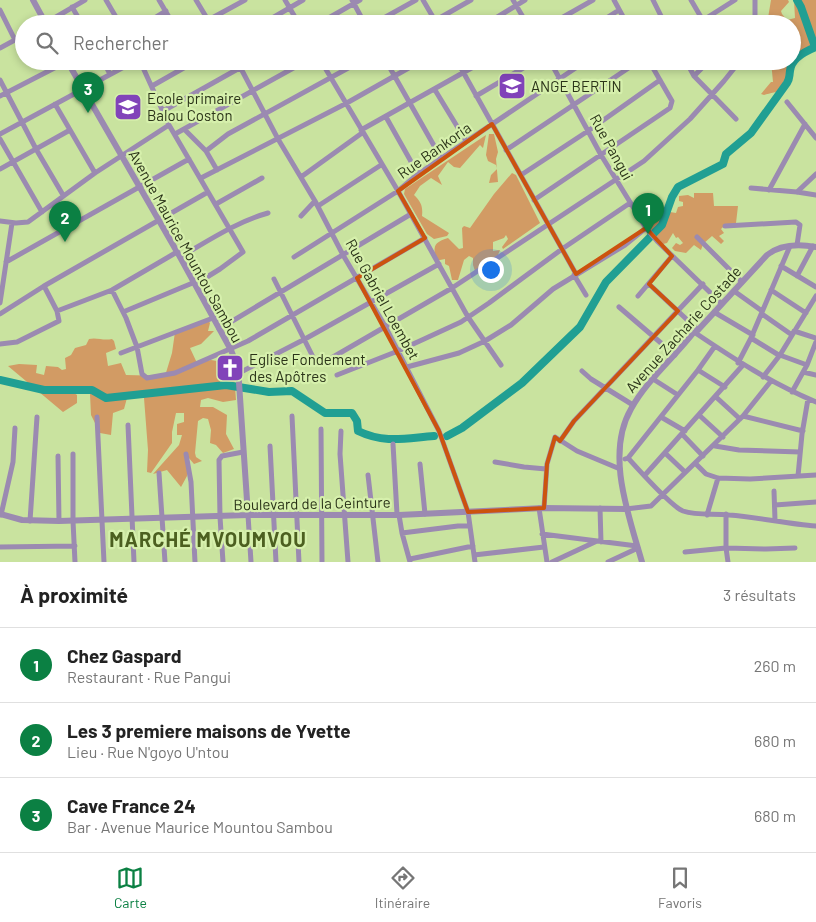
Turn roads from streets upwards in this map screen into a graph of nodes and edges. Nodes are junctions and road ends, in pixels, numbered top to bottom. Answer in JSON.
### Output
{"nodes":[{"id":1,"x":33,"y":0,"type":"edge"},
{"id":2,"x":85,"y":0,"type":"edge"},
{"id":3,"x":106,"y":0,"type":"edge"},
{"id":4,"x":159,"y":0,"type":"edge"},
{"id":5,"x":196,"y":0,"type":"edge"},
{"id":6,"x":245,"y":0,"type":"edge"},
{"id":7,"x":285,"y":0,"type":"edge"},
{"id":8,"x":303,"y":0,"type":"edge"},
{"id":9,"x":360,"y":0,"type":"edge"},
{"id":10,"x":416,"y":0,"type":"edge"},
{"id":11,"x":423,"y":0,"type":"edge"},
{"id":12,"x":471,"y":0,"type":"edge"},
{"id":13,"x":525,"y":0,"type":"edge"},
{"id":14,"x":593,"y":0,"type":"edge"},
{"id":15,"x":614,"y":0,"type":"edge"},
{"id":16,"x":652,"y":0,"type":"edge"},
{"id":17,"x":691,"y":0,"type":"edge"},
{"id":18,"x":735,"y":0,"type":"edge"},
{"id":19,"x":754,"y":0,"type":"edge"},
{"id":20,"x":235,"y":2,"type":"edge"},
{"id":21,"x":353,"y":2,"type":"edge"},
{"id":22,"x":515,"y":3,"type":"edge"},
{"id":23,"x":72,"y":7,"type":"junction"},
{"id":24,"x":290,"y":8,"type":"junction"},
{"id":25,"x":0,"y":10,"type":"edge"},
{"id":26,"x":619,"y":10,"type":"junction"},
{"id":27,"x":166,"y":11,"type":"junction"},
{"id":28,"x":41,"y":15,"type":"edge"},
{"id":29,"x":58,"y":15,"type":"edge"},
{"id":30,"x":77,"y":15,"type":"edge"},
{"id":31,"x":114,"y":15,"type":"edge"},
{"id":32,"x":160,"y":15,"type":"edge"},
{"id":33,"x":168,"y":15,"type":"edge"},
{"id":34,"x":205,"y":15,"type":"edge"},
{"id":35,"x":217,"y":15,"type":"edge"},
{"id":36,"x":278,"y":15,"type":"edge"},
{"id":37,"x":294,"y":15,"type":"edge"},
{"id":38,"x":332,"y":15,"type":"edge"},
{"id":39,"x":360,"y":15,"type":"edge"},
{"id":40,"x":389,"y":15,"type":"edge"},
{"id":41,"x":432,"y":15,"type":"edge"},
{"id":42,"x":447,"y":15,"type":"edge"},
{"id":43,"x":498,"y":15,"type":"edge"},
{"id":44,"x":522,"y":15,"type":"edge"},
{"id":45,"x":567,"y":15,"type":"edge"},
{"id":46,"x":611,"y":15,"type":"edge"},
{"id":47,"x":622,"y":15,"type":"edge"},
{"id":48,"x":660,"y":15,"type":"edge"},
{"id":49,"x":700,"y":15,"type":"edge"},
{"id":50,"x":714,"y":15,"type":"edge"},
{"id":51,"x":755,"y":15,"type":"edge"},
{"id":52,"x":15,"y":40,"type":"joint"},
{"id":53,"x":0,"y":48,"type":"edge"},
{"id":54,"x":50,"y":70,"type":"edge"},
{"id":55,"x":72,"y":70,"type":"edge"},
{"id":56,"x":108,"y":70,"type":"edge"},
{"id":57,"x":118,"y":70,"type":"edge"},
{"id":58,"x":144,"y":70,"type":"edge"},
{"id":59,"x":180,"y":70,"type":"edge"},
{"id":60,"x":236,"y":70,"type":"edge"},
{"id":61,"x":241,"y":70,"type":"edge"},
{"id":62,"x":290,"y":70,"type":"edge"},
{"id":63,"x":326,"y":70,"type":"edge"},
{"id":64,"x":346,"y":70,"type":"edge"},
{"id":65,"x":391,"y":70,"type":"edge"},
{"id":66,"x":406,"y":70,"type":"edge"},
{"id":67,"x":462,"y":70,"type":"edge"},
{"id":68,"x":468,"y":70,"type":"edge"},
{"id":69,"x":520,"y":70,"type":"edge"},
{"id":70,"x":555,"y":70,"type":"edge"},
{"id":71,"x":573,"y":70,"type":"edge"},
{"id":72,"x":626,"y":70,"type":"edge"},
{"id":73,"x":654,"y":70,"type":"edge"},
{"id":74,"x":691,"y":70,"type":"edge"},
{"id":75,"x":700,"y":70,"type":"edge"},
{"id":76,"x":732,"y":70,"type":"edge"},
{"id":77,"x":463,"y":73,"type":"junction"},
{"id":78,"x":110,"y":74,"type":"junction"},
{"id":79,"x":395,"y":76,"type":"junction"},
{"id":80,"x":694,"y":76,"type":"junction"},
{"id":81,"x":331,"y":79,"type":"junction"},
{"id":82,"x":560,"y":79,"type":"junction"},
{"id":83,"x":0,"y":80,"type":"edge"},
{"id":84,"x":660,"y":80,"type":"junction"},
{"id":85,"x":152,"y":86,"type":"junction"},
{"id":86,"x":83,"y":89,"type":"junction"},
{"id":87,"x":435,"y":90,"type":"junction"},
{"id":88,"x":253,"y":91,"type":"junction"},
{"id":89,"x":7,"y":93,"type":"junction"},
{"id":90,"x":712,"y":94,"type":"junction"},
{"id":91,"x":0,"y":96,"type":"edge"},
{"id":92,"x":476,"y":96,"type":"junction"},
{"id":93,"x":787,"y":102,"type":"dead end"},
{"id":94,"x":55,"y":104,"type":"junction"},
{"id":95,"x":346,"y":104,"type":"junction"},
{"id":96,"x":410,"y":104,"type":"junction"},
{"id":97,"x":574,"y":105,"type":"junction"},
{"id":98,"x":163,"y":111,"type":"junction"},
{"id":99,"x":266,"y":114,"type":"junction"},
{"id":100,"x":386,"y":117,"type":"junction"},
{"id":101,"x":736,"y":119,"type":"dead end"},
{"id":102,"x":21,"y":122,"type":"junction"},
{"id":103,"x":492,"y":124,"type":"junction"},
{"id":104,"x":805,"y":124,"type":"junction"},
{"id":105,"x":169,"y":125,"type":"junction"},
{"id":106,"x":184,"y":129,"type":"junction"},
{"id":107,"x":70,"y":130,"type":"junction"},
{"id":108,"x":588,"y":131,"type":"junction"},
{"id":109,"x":361,"y":132,"type":"junction"},
{"id":110,"x":0,"y":134,"type":"edge"},
{"id":111,"x":175,"y":134,"type":"junction"},
{"id":112,"x":0,"y":138,"type":"edge"},
{"id":113,"x":816,"y":138,"type":"edge"},
{"id":114,"x":278,"y":139,"type":"junction"},
{"id":115,"x":466,"y":141,"type":"junction"},
{"id":116,"x":36,"y":150,"type":"junction"},
{"id":117,"x":506,"y":150,"type":"junction"},
{"id":118,"x":206,"y":151,"type":"junction"},
{"id":119,"x":121,"y":155,"type":"junction"},
{"id":120,"x":601,"y":155,"type":"junction"},
{"id":121,"x":441,"y":158,"type":"junction"},
{"id":122,"x":189,"y":159,"type":"junction"},
{"id":123,"x":13,"y":162,"type":"junction"},
{"id":124,"x":381,"y":165,"type":"junction"},
{"id":125,"x":0,"y":169,"type":"edge"},
{"id":126,"x":217,"y":170,"type":"junction"},
{"id":127,"x":94,"y":173,"type":"junction"},
{"id":128,"x":418,"y":174,"type":"junction"},
{"id":129,"x":816,"y":174,"type":"edge"},
{"id":130,"x":521,"y":175,"type":"junction"},
{"id":131,"x":301,"y":177,"type":"junction"},
{"id":132,"x":201,"y":178,"type":"junction"},
{"id":133,"x":262,"y":178,"type":"dead end"},
{"id":134,"x":616,"y":180,"type":"junction"},
{"id":135,"x":139,"y":188,"type":"junction"},
{"id":136,"x":751,"y":188,"type":"dead end"},
{"id":137,"x":769,"y":190,"type":"junction"},
{"id":138,"x":398,"y":191,"type":"junction"},
{"id":139,"x":208,"y":192,"type":"junction"},
{"id":140,"x":796,"y":192,"type":"junction"},
{"id":141,"x":63,"y":195,"type":"junction"},
{"id":142,"x":816,"y":195,"type":"edge"},
{"id":143,"x":534,"y":200,"type":"junction"},
{"id":144,"x":630,"y":203,"type":"junction"},
{"id":145,"x":216,"y":204,"type":"junction"},
{"id":146,"x":317,"y":204,"type":"junction"},
{"id":147,"x":42,"y":212,"type":"junction"},
{"id":148,"x":268,"y":213,"type":"dead end"},
{"id":149,"x":411,"y":214,"type":"junction"},
{"id":150,"x":301,"y":216,"type":"dead end"},
{"id":151,"x":0,"y":221,"type":"edge"},
{"id":152,"x":158,"y":221,"type":"junction"},
{"id":153,"x":12,"y":223,"type":"junction"},
{"id":154,"x":548,"y":225,"type":"junction"},
{"id":155,"x":725,"y":226,"type":"dead end"},
{"id":156,"x":230,"y":229,"type":"junction"},
{"id":157,"x":648,"y":230,"type":"junction"},
{"id":158,"x":332,"y":234,"type":"junction"},
{"id":159,"x":697,"y":237,"type":"dead end"},
{"id":160,"x":425,"y":238,"type":"junction"},
{"id":161,"x":797,"y":245,"type":"junction"},
{"id":162,"x":790,"y":246,"type":"junction"},
{"id":163,"x":815,"y":246,"type":"edge"},
{"id":164,"x":562,"y":249,"type":"junction"},
{"id":165,"x":178,"y":254,"type":"junction"},
{"id":166,"x":343,"y":255,"type":"junction"},
{"id":167,"x":672,"y":256,"type":"junction"},
{"id":168,"x":294,"y":257,"type":"dead end"},
{"id":169,"x":3,"y":262,"type":"edge"},
{"id":170,"x":439,"y":264,"type":"junction"},
{"id":171,"x":781,"y":266,"type":"junction"},
{"id":172,"x":575,"y":274,"type":"junction"},
{"id":173,"x":797,"y":276,"type":"junction"},
{"id":174,"x":357,"y":278,"type":"junction"},
{"id":175,"x":274,"y":279,"type":"dead end"},
{"id":176,"x":193,"y":282,"type":"junction"},
{"id":177,"x":742,"y":282,"type":"junction"},
{"id":178,"x":649,"y":284,"type":"junction"},
{"id":179,"x":703,"y":284,"type":"junction"},
{"id":180,"x":44,"y":286,"type":"junction"},
{"id":181,"x":816,"y":287,"type":"edge"},
{"id":182,"x":452,"y":288,"type":"junction"},
{"id":183,"x":112,"y":290,"type":"junction"},
{"id":184,"x":772,"y":290,"type":"junction"},
{"id":185,"x":734,"y":291,"type":"junction"},
{"id":186,"x":281,"y":293,"type":"junction"},
{"id":187,"x":586,"y":295,"type":"dead end"},
{"id":188,"x":638,"y":296,"type":"dead end"},
{"id":189,"x":816,"y":296,"type":"edge"},
{"id":190,"x":370,"y":302,"type":"junction"},
{"id":191,"x":0,"y":303,"type":"edge"},
{"id":192,"x":722,"y":304,"type":"junction"},
{"id":193,"x":619,"y":307,"type":"dead end"},
{"id":194,"x":816,"y":309,"type":"edge"},
{"id":195,"x":807,"y":310,"type":"junction"},
{"id":196,"x":57,"y":311,"type":"junction"},
{"id":197,"x":678,"y":311,"type":"junction"},
{"id":198,"x":123,"y":312,"type":"junction"},
{"id":199,"x":714,"y":312,"type":"junction"},
{"id":200,"x":762,"y":312,"type":"junction"},
{"id":201,"x":0,"y":314,"type":"edge"},
{"id":202,"x":292,"y":315,"type":"junction"},
{"id":203,"x":468,"y":317,"type":"junction"},
{"id":204,"x":213,"y":318,"type":"junction"},
{"id":205,"x":385,"y":326,"type":"junction"},
{"id":206,"x":219,"y":329,"type":"junction"},
{"id":207,"x":696,"y":331,"type":"junction"},
{"id":208,"x":793,"y":333,"type":"junction"},
{"id":209,"x":752,"y":336,"type":"junction"},
{"id":210,"x":654,"y":338,"type":"junction"},
{"id":211,"x":816,"y":338,"type":"edge"},
{"id":212,"x":305,"y":339,"type":"junction"},
{"id":213,"x":485,"y":341,"type":"junction"},
{"id":214,"x":816,"y":342,"type":"edge"},
{"id":215,"x":0,"y":344,"type":"edge"},
{"id":216,"x":137,"y":346,"type":"junction"},
{"id":217,"x":715,"y":346,"type":"junction"},
{"id":218,"x":230,"y":350,"type":"junction"},
{"id":219,"x":398,"y":351,"type":"junction"},
{"id":220,"x":121,"y":353,"type":"dead end"},
{"id":221,"x":675,"y":355,"type":"junction"},
{"id":222,"x":780,"y":355,"type":"junction"},
{"id":223,"x":740,"y":364,"type":"junction"},
{"id":224,"x":501,"y":365,"type":"dead end"},
{"id":225,"x":806,"y":365,"type":"junction"},
{"id":226,"x":407,"y":366,"type":"junction"},
{"id":227,"x":698,"y":370,"type":"junction"},
{"id":228,"x":582,"y":371,"type":"dead end"},
{"id":229,"x":803,"y":372,"type":"junction"},
{"id":230,"x":337,"y":375,"type":"dead end"},
{"id":231,"x":816,"y":375,"type":"edge"},
{"id":232,"x":240,"y":376,"type":"junction"},
{"id":233,"x":763,"y":377,"type":"junction"},
{"id":234,"x":653,"y":380,"type":"junction"},
{"id":235,"x":771,"y":381,"type":"junction"},
{"id":236,"x":725,"y":387,"type":"junction"},
{"id":237,"x":606,"y":388,"type":"junction"},
{"id":238,"x":792,"y":392,"type":"junction"},
{"id":239,"x":678,"y":395,"type":"junction"},
{"id":240,"x":716,"y":396,"type":"junction"},
{"id":241,"x":808,"y":398,"type":"junction"},
{"id":242,"x":816,"y":402,"type":"edge"},
{"id":243,"x":633,"y":406,"type":"junction"},
{"id":244,"x":699,"y":415,"type":"junction"},
{"id":245,"x":292,"y":416,"type":"dead end"},
{"id":246,"x":37,"y":417,"type":"dead end"},
{"id":247,"x":97,"y":417,"type":"dead end"},
{"id":248,"x":661,"y":417,"type":"junction"},
{"id":249,"x":741,"y":418,"type":"junction"},
{"id":250,"x":128,"y":425,"type":"dead end"},
{"id":251,"x":15,"y":428,"type":"dead end"},
{"id":252,"x":321,"y":429,"type":"dead end"},
{"id":253,"x":341,"y":431,"type":"dead end"},
{"id":254,"x":803,"y":431,"type":"junction"},
{"id":255,"x":683,"y":433,"type":"junction"},
{"id":256,"x":723,"y":437,"type":"junction"},
{"id":257,"x":560,"y":441,"type":"junction"},
{"id":258,"x":393,"y":444,"type":"dead end"},
{"id":259,"x":270,"y":446,"type":"dead end"},
{"id":260,"x":715,"y":446,"type":"junction"},
{"id":261,"x":243,"y":452,"type":"junction"},
{"id":262,"x":800,"y":452,"type":"junction"},
{"id":263,"x":665,"y":453,"type":"junction"},
{"id":264,"x":74,"y":454,"type":"dead end"},
{"id":265,"x":186,"y":454,"type":"dead end"},
{"id":266,"x":58,"y":456,"type":"dead end"},
{"id":267,"x":703,"y":456,"type":"junction"},
{"id":268,"x":628,"y":458,"type":"junction"},
{"id":269,"x":620,"y":461,"type":"junction"},
{"id":270,"x":495,"y":462,"type":"dead end"},
{"id":271,"x":695,"y":463,"type":"junction"},
{"id":272,"x":420,"y":464,"type":"dead end"},
{"id":273,"x":546,"y":469,"type":"junction"},
{"id":274,"x":620,"y":469,"type":"junction"},
{"id":275,"x":685,"y":472,"type":"junction"},
{"id":276,"x":159,"y":474,"type":"dead end"},
{"id":277,"x":816,"y":474,"type":"edge"},
{"id":278,"x":368,"y":475,"type":"dead end"},
{"id":279,"x":645,"y":475,"type":"junction"},
{"id":280,"x":798,"y":476,"type":"junction"},
{"id":281,"x":718,"y":478,"type":"junction"},
{"id":282,"x":774,"y":491,"type":"dead end"},
{"id":283,"x":663,"y":494,"type":"junction"},
{"id":284,"x":816,"y":502,"type":"edge"},
{"id":285,"x":775,"y":505,"type":"junction"},
{"id":286,"x":541,"y":508,"type":"junction"},
{"id":287,"x":600,"y":508,"type":"junction"},
{"id":288,"x":626,"y":509,"type":"junction"},
{"id":289,"x":468,"y":512,"type":"junction"},
{"id":290,"x":343,"y":514,"type":"junction"},
{"id":291,"x":372,"y":514,"type":"junction"},
{"id":292,"x":398,"y":514,"type":"junction"},
{"id":293,"x":425,"y":514,"type":"junction"},
{"id":294,"x":726,"y":514,"type":"junction"},
{"id":295,"x":0,"y":515,"type":"edge"},
{"id":296,"x":248,"y":515,"type":"junction"},
{"id":297,"x":323,"y":515,"type":"junction"},
{"id":298,"x":707,"y":515,"type":"junction"},
{"id":299,"x":274,"y":516,"type":"junction"},
{"id":300,"x":296,"y":516,"type":"junction"},
{"id":301,"x":220,"y":517,"type":"junction"},
{"id":302,"x":192,"y":518,"type":"junction"},
{"id":303,"x":132,"y":519,"type":"junction"},
{"id":304,"x":162,"y":519,"type":"junction"},
{"id":305,"x":102,"y":520,"type":"junction"},
{"id":306,"x":775,"y":520,"type":"junction"},
{"id":307,"x":30,"y":521,"type":"junction"},
{"id":308,"x":59,"y":521,"type":"junction"},
{"id":309,"x":73,"y":521,"type":"junction"},
{"id":310,"x":470,"y":526,"type":"junction"},
{"id":311,"x":816,"y":526,"type":"edge"},
{"id":312,"x":402,"y":532,"type":"junction"},
{"id":313,"x":542,"y":534,"type":"junction"},
{"id":314,"x":599,"y":542,"type":"junction"},
{"id":315,"x":75,"y":546,"type":"junction"},
{"id":316,"x":473,"y":546,"type":"junction"},
{"id":317,"x":0,"y":547,"type":"edge"},
{"id":318,"x":544,"y":547,"type":"junction"},
{"id":319,"x":638,"y":547,"type":"junction"},
{"id":320,"x":726,"y":548,"type":"junction"},
{"id":321,"x":795,"y":548,"type":"dead end"},
{"id":322,"x":685,"y":552,"type":"dead end"},
{"id":323,"x":474,"y":555,"type":"junction"},
{"id":324,"x":410,"y":561,"type":"edge"},
{"id":325,"x":75,"y":562,"type":"edge"},
{"id":326,"x":104,"y":562,"type":"edge"},
{"id":327,"x":134,"y":562,"type":"edge"},
{"id":328,"x":165,"y":562,"type":"edge"},
{"id":329,"x":195,"y":562,"type":"edge"},
{"id":330,"x":223,"y":562,"type":"edge"},
{"id":331,"x":251,"y":562,"type":"edge"},
{"id":332,"x":276,"y":562,"type":"edge"},
{"id":333,"x":299,"y":562,"type":"edge"},
{"id":334,"x":322,"y":562,"type":"edge"},
{"id":335,"x":348,"y":562,"type":"edge"},
{"id":336,"x":378,"y":562,"type":"edge"},
{"id":337,"x":475,"y":562,"type":"edge"},
{"id":338,"x":547,"y":562,"type":"edge"},
{"id":339,"x":552,"y":562,"type":"edge"},
{"id":340,"x":608,"y":562,"type":"edge"},
{"id":341,"x":642,"y":562,"type":"edge"},
{"id":342,"x":728,"y":562,"type":"edge"}],
"edges":[{"from":1,"to":28,"type":"street"},
{"from":2,"to":23,"type":"street"},
{"from":3,"to":31,"type":"street"},
{"from":4,"to":27,"type":"street"},
{"from":5,"to":34,"type":"street"},
{"from":6,"to":20,"type":"street"},
{"from":7,"to":24,"type":"street"},
{"from":8,"to":24,"type":"street"},
{"from":9,"to":21,"type":"street"},
{"from":10,"to":40,"type":"street"},
{"from":11,"to":41,"type":"street"},
{"from":12,"to":42,"type":"street"},
{"from":13,"to":22,"type":"street"},
{"from":14,"to":45,"type":"street"},
{"from":15,"to":26,"type":"street"},
{"from":16,"to":48,"type":"street"},
{"from":17,"to":49,"type":"street"},
{"from":18,"to":50,"type":"street"},
{"from":19,"to":51,"type":"street"},
{"from":20,"to":35,"type":"street"},
{"from":21,"to":38,"type":"street"},
{"from":21,"to":39,"type":"street"},
{"from":22,"to":43,"type":"street"},
{"from":22,"to":44,"type":"street"},
{"from":23,"to":29,"type":"street"},
{"from":23,"to":30,"type":"street"},
{"from":24,"to":36,"type":"street"},
{"from":24,"to":37,"type":"street"},
{"from":25,"to":52,"type":"street"},
{"from":26,"to":46,"type":"street"},
{"from":26,"to":47,"type":"street"},
{"from":27,"to":32,"type":"street"},
{"from":27,"to":33,"type":"street"},
{"from":52,"to":53,"type":"street"},
{"from":54,"to":89,"type":"street"},
{"from":55,"to":86,"type":"street","name":"Avenue Maurice Mountou Sambou"},
{"from":56,"to":78,"type":"street"},
{"from":57,"to":78,"type":"street"},
{"from":58,"to":85,"type":"street"},
{"from":59,"to":85,"type":"street"},
{"from":60,"to":98,"type":"street"},
{"from":61,"to":88,"type":"street","name":"Rue Gabriel Loembet"},
{"from":62,"to":88,"type":"street"},
{"from":63,"to":81,"type":"street"},
{"from":64,"to":81,"type":"street"},
{"from":65,"to":79,"type":"street"},
{"from":66,"to":79,"type":"street"},
{"from":67,"to":77,"type":"street"},
{"from":68,"to":77,"type":"street"},
{"from":69,"to":92,"type":"street"},
{"from":70,"to":82,"type":"street","name":"Rue Pangui"},
{"from":71,"to":82,"type":"street","name":"Rue Bankoria"},
{"from":72,"to":97,"type":"street"},
{"from":73,"to":84,"type":"street"},
{"from":74,"to":80,"type":"street"},
{"from":75,"to":80,"type":"street"},
{"from":76,"to":90,"type":"street"},
{"from":77,"to":87,"type":"street"},
{"from":77,"to":92,"type":"street"},
{"from":78,"to":86,"type":"street"},
{"from":79,"to":95,"type":"street"},
{"from":79,"to":96,"type":"street"},
{"from":80,"to":90,"type":"street"},
{"from":81,"to":95,"type":"street"},
{"from":81,"to":99,"type":"street"},
{"from":82,"to":97,"type":"street","name":"Rue Pangui"},
{"from":82,"to":103,"type":"street","name":"Rue Bankoria"},
{"from":83,"to":89,"type":"street"},
{"from":84,"to":108,"type":"street"},
{"from":84,"to":120,"type":"street"},
{"from":85,"to":98,"type":"street"},
{"from":86,"to":94,"type":"street"},
{"from":86,"to":119,"type":"street","name":"Avenue Maurice Mountou Sambou"},
{"from":87,"to":96,"type":"street"},
{"from":87,"to":115,"type":"street"},
{"from":88,"to":99,"type":"street","name":"Rue Gabriel Loembet"},
{"from":88,"to":106,"type":"street"},
{"from":89,"to":91,"type":"street"},
{"from":89,"to":102,"type":"street"},
{"from":90,"to":101,"type":"street"},
{"from":90,"to":134,"type":"street"},
{"from":92,"to":103,"type":"street"},
{"from":93,"to":104,"type":"street"},
{"from":94,"to":102,"type":"street"},
{"from":94,"to":107,"type":"street"},
{"from":95,"to":109,"type":"street"},
{"from":95,"to":114,"type":"street"},
{"from":96,"to":100,"type":"street"},
{"from":96,"to":121,"type":"street"},
{"from":97,"to":108,"type":"street","name":"Rue Pangui"},
{"from":97,"to":117,"type":"street"},
{"from":98,"to":105,"type":"street"},
{"from":99,"to":114,"type":"street","name":"Rue Gabriel Loembet"},
{"from":99,"to":118,"type":"street"},
{"from":100,"to":109,"type":"street"},
{"from":100,"to":128,"type":"street"},
{"from":102,"to":110,"type":"street"},
{"from":102,"to":116,"type":"street"},
{"from":103,"to":115,"type":"street","name":"Rue Bankoria"},
{"from":103,"to":117,"type":"street"},
{"from":104,"to":113,"type":"street"},
{"from":104,"to":137,"type":"street"},
{"from":105,"to":111,"type":"street"},
{"from":105,"to":119,"type":"street"},
{"from":106,"to":111,"type":"street"},
{"from":106,"to":118,"type":"street"},
{"from":107,"to":116,"type":"street"},
{"from":107,"to":127,"type":"street"},
{"from":108,"to":120,"type":"street","name":"Rue Pangui"},
{"from":108,"to":130,"type":"street"},
{"from":109,"to":124,"type":"street"},
{"from":109,"to":131,"type":"street"},
{"from":111,"to":122,"type":"street"},
{"from":112,"to":123,"type":"street"},
{"from":114,"to":126,"type":"street"},
{"from":114,"to":131,"type":"street","name":"Rue Gabriel Loembet"},
{"from":115,"to":121,"type":"street","name":"Rue Bankoria"},
{"from":116,"to":123,"type":"street"},
{"from":116,"to":141,"type":"street"},
{"from":117,"to":130,"type":"street"},
{"from":118,"to":126,"type":"street"},
{"from":119,"to":127,"type":"street"},
{"from":119,"to":135,"type":"street","name":"Avenue Maurice Mountou Sambou"},
{"from":120,"to":134,"type":"street","name":"Rue Pangui"},
{"from":120,"to":143,"type":"street"},
{"from":121,"to":128,"type":"street","name":"Rue Bankoria"},
{"from":122,"to":132,"type":"street"},
{"from":122,"to":135,"type":"street"},
{"from":123,"to":125,"type":"street"},
{"from":123,"to":147,"type":"street"},
{"from":124,"to":138,"type":"street"},
{"from":124,"to":146,"type":"street"},
{"from":126,"to":132,"type":"street"},
{"from":127,"to":141,"type":"street"},
{"from":128,"to":138,"type":"street","name":"Rue Bankoria"},
{"from":129,"to":140,"type":"street"},
{"from":130,"to":143,"type":"street"},
{"from":131,"to":146,"type":"street","name":"Rue Gabriel Loembet"},
{"from":132,"to":139,"type":"street"},
{"from":133,"to":145,"type":"street"},
{"from":134,"to":144,"type":"street","name":"Rue Pangui"},
{"from":134,"to":154,"type":"street"},
{"from":135,"to":152,"type":"street","name":"Avenue Maurice Mountou Sambou"},
{"from":135,"to":169,"type":"street"},
{"from":136,"to":137,"type":"street"},
{"from":137,"to":140,"type":"street"},
{"from":138,"to":149,"type":"street"},
{"from":138,"to":158,"type":"street","name":"Rue Bankoria"},
{"from":139,"to":145,"type":"street"},
{"from":139,"to":152,"type":"street"},
{"from":140,"to":142,"type":"street"},
{"from":141,"to":147,"type":"street"},
{"from":143,"to":154,"type":"street"},
{"from":144,"to":157,"type":"street","name":"Rue Pangui"},
{"from":144,"to":164,"type":"street"},
{"from":145,"to":156,"type":"street"},
{"from":146,"to":150,"type":"street"},
{"from":146,"to":158,"type":"street","name":"Rue Gabriel Loembet"},
{"from":147,"to":153,"type":"street"},
{"from":148,"to":156,"type":"street"},
{"from":149,"to":160,"type":"street"},
{"from":149,"to":166,"type":"street"},
{"from":151,"to":153,"type":"street"},
{"from":152,"to":165,"type":"street","name":"Avenue Maurice Mountou Sambou"},
{"from":152,"to":180,"type":"street"},
{"from":153,"to":169,"type":"street"},
{"from":154,"to":164,"type":"street"},
{"from":154,"to":182,"type":"street"},
{"from":155,"to":161,"type":"street"},
{"from":156,"to":165,"type":"street"},
{"from":156,"to":176,"type":"street"},
{"from":157,"to":167,"type":"street","name":"Rue Pangui"},
{"from":157,"to":172,"type":"street"},
{"from":158,"to":166,"type":"street","name":"Rue Gabriel Loembet"},
{"from":158,"to":168,"type":"street","name":"Rue Bankoria"},
{"from":159,"to":177,"type":"street"},
{"from":160,"to":170,"type":"street"},
{"from":160,"to":174,"type":"street"},
{"from":161,"to":162,"type":"street","name":"Avenue Zacharie Costade"},
{"from":161,"to":163,"type":"street","name":"Avenue Zacharie Costade"},
{"from":162,"to":171,"type":"street"},
{"from":162,"to":177,"type":"street","name":"Avenue Zacharie Costade"},
{"from":163,"to":173,"type":"street"},
{"from":164,"to":172,"type":"street"},
{"from":164,"to":203,"type":"street"},
{"from":165,"to":176,"type":"street","name":"Avenue Maurice Mountou Sambou"},
{"from":165,"to":183,"type":"street"},
{"from":166,"to":174,"type":"street","name":"Rue Gabriel Loembet"},
{"from":166,"to":186,"type":"street"},
{"from":167,"to":178,"type":"street"},
{"from":167,"to":179,"type":"street","name":"Rue Pangui"},
{"from":169,"to":191,"type":"street"},
{"from":170,"to":182,"type":"street"},
{"from":170,"to":190,"type":"street"},
{"from":171,"to":173,"type":"street"},
{"from":171,"to":184,"type":"street"},
{"from":172,"to":187,"type":"street"},
{"from":172,"to":213,"type":"street"},
{"from":173,"to":181,"type":"street"},
{"from":174,"to":190,"type":"street","name":"Rue Gabriel Loembet"},
{"from":174,"to":202,"type":"street"},
{"from":175,"to":186,"type":"street"},
{"from":176,"to":198,"type":"street"},
{"from":176,"to":204,"type":"street","name":"Avenue Maurice Mountou Sambou"},
{"from":177,"to":185,"type":"street","name":"Avenue Zacharie Costade"},
{"from":178,"to":188,"type":"street"},
{"from":178,"to":197,"type":"street"},
{"from":179,"to":192,"type":"street","name":"Rue Pangui"},
{"from":179,"to":197,"type":"street"},
{"from":180,"to":196,"type":"street"},
{"from":180,"to":201,"type":"street"},
{"from":182,"to":203,"type":"street"},
{"from":182,"to":205,"type":"street"},
{"from":183,"to":196,"type":"street"},
{"from":183,"to":198,"type":"street"},
{"from":184,"to":195,"type":"street"},
{"from":184,"to":200,"type":"street"},
{"from":185,"to":192,"type":"street","name":"Avenue Zacharie Costade"},
{"from":185,"to":200,"type":"street"},
{"from":186,"to":202,"type":"street"},
{"from":186,"to":206,"type":"street"},
{"from":189,"to":195,"type":"street"},
{"from":190,"to":205,"type":"street","name":"Rue Gabriel Loembet"},
{"from":190,"to":212,"type":"street"},
{"from":192,"to":199,"type":"street","name":"Avenue Zacharie Costade"},
{"from":193,"to":210,"type":"street"},
{"from":194,"to":195,"type":"street"},
{"from":195,"to":208,"type":"street"},
{"from":196,"to":215,"type":"street"},
{"from":197,"to":207,"type":"street"},
{"from":197,"to":210,"type":"street"},
{"from":198,"to":216,"type":"street"},
{"from":199,"to":207,"type":"street","name":"Avenue Zacharie Costade"},
{"from":199,"to":209,"type":"street"},
{"from":200,"to":208,"type":"street"},
{"from":200,"to":209,"type":"street"},
{"from":202,"to":212,"type":"street"},
{"from":202,"to":218,"type":"street"},
{"from":203,"to":213,"type":"street"},
{"from":203,"to":219,"type":"street"},
{"from":204,"to":206,"type":"street","name":"Avenue Maurice Mountou Sambou"},
{"from":204,"to":216,"type":"street"},
{"from":205,"to":212,"type":"street"},
{"from":205,"to":219,"type":"street","name":"Rue Gabriel Loembet"},
{"from":206,"to":218,"type":"street","name":"Avenue Maurice Mountou Sambou"},
{"from":207,"to":217,"type":"street"},
{"from":207,"to":221,"type":"street","name":"Avenue Zacharie Costade"},
{"from":208,"to":211,"type":"street"},
{"from":208,"to":222,"type":"street"},
{"from":209,"to":222,"type":"street"},
{"from":209,"to":223,"type":"street"},
{"from":210,"to":221,"type":"street"},
{"from":210,"to":237,"type":"street"},
{"from":212,"to":232,"type":"street"},
{"from":213,"to":224,"type":"street"},
{"from":213,"to":226,"type":"street"},
{"from":214,"to":225,"type":"street"},
{"from":216,"to":218,"type":"street"},
{"from":216,"to":220,"type":"street"},
{"from":217,"to":223,"type":"street"},
{"from":217,"to":227,"type":"street"},
{"from":218,"to":232,"type":"street","name":"Avenue Maurice Mountou Sambou"},
{"from":219,"to":226,"type":"street","name":"Rue Gabriel Loembet"},
{"from":219,"to":230,"type":"street"},
{"from":221,"to":234,"type":"street","name":"Avenue Zacharie Costade"},
{"from":222,"to":225,"type":"street"},
{"from":222,"to":233,"type":"street"},
{"from":223,"to":233,"type":"street"},
{"from":223,"to":236,"type":"street"},
{"from":225,"to":229,"type":"street"},
{"from":226,"to":289,"type":"street","name":"Rue Gabriel Loembet"},
{"from":227,"to":236,"type":"street"},
{"from":227,"to":239,"type":"street"},
{"from":228,"to":237,"type":"street"},
{"from":229,"to":231,"type":"street"},
{"from":229,"to":238,"type":"street"},
{"from":232,"to":261,"type":"street","name":"Avenue Maurice Mountou Sambou"},
{"from":233,"to":235,"type":"street"},
{"from":234,"to":239,"type":"street"},
{"from":234,"to":243,"type":"street","name":"Avenue Zacharie Costade"},
{"from":235,"to":238,"type":"street"},
{"from":235,"to":249,"type":"street"},
{"from":236,"to":240,"type":"street"},
{"from":237,"to":243,"type":"street"},
{"from":237,"to":257,"type":"street"},
{"from":238,"to":241,"type":"street"},
{"from":239,"to":248,"type":"street"},
{"from":240,"to":244,"type":"street"},
{"from":240,"to":249,"type":"street"},
{"from":241,"to":242,"type":"street"},
{"from":241,"to":254,"type":"street"},
{"from":243,"to":269,"type":"street","name":"Avenue Zacharie Costade"},
{"from":244,"to":255,"type":"street"},
{"from":244,"to":256,"type":"street"},
{"from":245,"to":300,"type":"street"},
{"from":246,"to":307,"type":"street"},
{"from":247,"to":305,"type":"street"},
{"from":248,"to":255,"type":"street"},
{"from":248,"to":268,"type":"street"},
{"from":249,"to":254,"type":"street"},
{"from":249,"to":256,"type":"street"},
{"from":250,"to":303,"type":"street"},
{"from":251,"to":295,"type":"street"},
{"from":252,"to":297,"type":"street"},
{"from":253,"to":290,"type":"street"},
{"from":254,"to":262,"type":"street"},
{"from":255,"to":263,"type":"street"},
{"from":255,"to":267,"type":"street"},
{"from":256,"to":260,"type":"street"},
{"from":257,"to":273,"type":"street"},
{"from":257,"to":274,"type":"street"},
{"from":258,"to":292,"type":"street"},
{"from":259,"to":299,"type":"street"},
{"from":260,"to":262,"type":"street"},
{"from":260,"to":267,"type":"street"},
{"from":261,"to":296,"type":"street","name":"Avenue Maurice Mountou Sambou"},
{"from":261,"to":301,"type":"street"},
{"from":262,"to":280,"type":"street"},
{"from":263,"to":275,"type":"street"},
{"from":263,"to":279,"type":"street"},
{"from":264,"to":309,"type":"street"},
{"from":265,"to":302,"type":"street"},
{"from":266,"to":308,"type":"street"},
{"from":267,"to":271,"type":"street"},
{"from":268,"to":269,"type":"street"},
{"from":268,"to":279,"type":"street"},
{"from":269,"to":274,"type":"street","name":"Avenue Zacharie Costade"},
{"from":270,"to":273,"type":"street"},
{"from":271,"to":275,"type":"street"},
{"from":271,"to":281,"type":"street"},
{"from":272,"to":293,"type":"street"},
{"from":273,"to":286,"type":"street"},
{"from":274,"to":288,"type":"street","name":"Avenue Zacharie Costade"},
{"from":275,"to":283,"type":"street"},
{"from":276,"to":304,"type":"street"},
{"from":277,"to":280,"type":"street"},
{"from":278,"to":291,"type":"street"},
{"from":279,"to":283,"type":"street"},
{"from":280,"to":281,"type":"street"},
{"from":281,"to":298,"type":"street"},
{"from":282,"to":285,"type":"street"},
{"from":283,"to":288,"type":"street"},
{"from":283,"to":298,"type":"street"},
{"from":284,"to":285,"type":"street"},
{"from":285,"to":306,"type":"street"},
{"from":286,"to":287,"type":"street","name":"Boulevard de la Ceinture"},
{"from":286,"to":289,"type":"street","name":"Boulevard de la Ceinture"},
{"from":286,"to":313,"type":"street"},
{"from":287,"to":288,"type":"street","name":"Boulevard de la Ceinture"},
{"from":287,"to":314,"type":"street"},
{"from":288,"to":319,"type":"street","name":"Avenue Zacharie Costade"},
{"from":289,"to":293,"type":"street","name":"Boulevard de la Ceinture"},
{"from":289,"to":310,"type":"street","name":"Rue Gabriel Loembet"},
{"from":290,"to":291,"type":"street","name":"Boulevard de la Ceinture"},
{"from":290,"to":297,"type":"street","name":"Boulevard de la Ceinture"},
{"from":290,"to":335,"type":"street"},
{"from":291,"to":292,"type":"street","name":"Boulevard de la Ceinture"},
{"from":291,"to":336,"type":"street"},
{"from":292,"to":293,"type":"street","name":"Boulevard de la Ceinture"},
{"from":292,"to":312,"type":"street"},
{"from":294,"to":298,"type":"street"},
{"from":294,"to":306,"type":"street"},
{"from":294,"to":320,"type":"street"},
{"from":295,"to":307,"type":"street","name":"Boulevard de la Ceinture"},
{"from":296,"to":299,"type":"street","name":"Boulevard de la Ceinture"},
{"from":296,"to":301,"type":"street","name":"Boulevard de la Ceinture"},
{"from":296,"to":331,"type":"street"},
{"from":297,"to":300,"type":"street","name":"Boulevard de la Ceinture"},
{"from":297,"to":334,"type":"street"},
{"from":299,"to":300,"type":"street","name":"Boulevard de la Ceinture"},
{"from":299,"to":332,"type":"street"},
{"from":300,"to":333,"type":"street"},
{"from":301,"to":302,"type":"street","name":"Boulevard de la Ceinture"},
{"from":301,"to":330,"type":"street"},
{"from":302,"to":304,"type":"street","name":"Boulevard de la Ceinture"},
{"from":302,"to":329,"type":"street"},
{"from":303,"to":304,"type":"street","name":"Boulevard de la Ceinture"},
{"from":303,"to":305,"type":"street","name":"Boulevard de la Ceinture"},
{"from":303,"to":327,"type":"street"},
{"from":304,"to":328,"type":"street"},
{"from":305,"to":309,"type":"street","name":"Boulevard de la Ceinture"},
{"from":305,"to":326,"type":"street"},
{"from":306,"to":311,"type":"street"},
{"from":307,"to":308,"type":"street","name":"Boulevard de la Ceinture"},
{"from":308,"to":309,"type":"street","name":"Boulevard de la Ceinture"},
{"from":309,"to":315,"type":"street"},
{"from":310,"to":312,"type":"street"},
{"from":310,"to":316,"type":"street","name":"Rue Gabriel Loembet"},
{"from":312,"to":324,"type":"street"},
{"from":313,"to":314,"type":"street"},
{"from":313,"to":318,"type":"street"},
{"from":314,"to":319,"type":"street"},
{"from":314,"to":339,"type":"street"},
{"from":315,"to":317,"type":"street"},
{"from":315,"to":325,"type":"street"},
{"from":316,"to":323,"type":"street","name":"Rue Gabriel Loembet"},
{"from":316,"to":324,"type":"street"},
{"from":318,"to":323,"type":"street"},
{"from":318,"to":338,"type":"street"},
{"from":319,"to":340,"type":"street"},
{"from":319,"to":341,"type":"street","name":"Avenue Zacharie Costade"},
{"from":320,"to":321,"type":"street"},
{"from":320,"to":322,"type":"street"},
{"from":320,"to":342,"type":"street"},
{"from":323,"to":337,"type":"street","name":"Rue Gabriel Loembet"}]}
